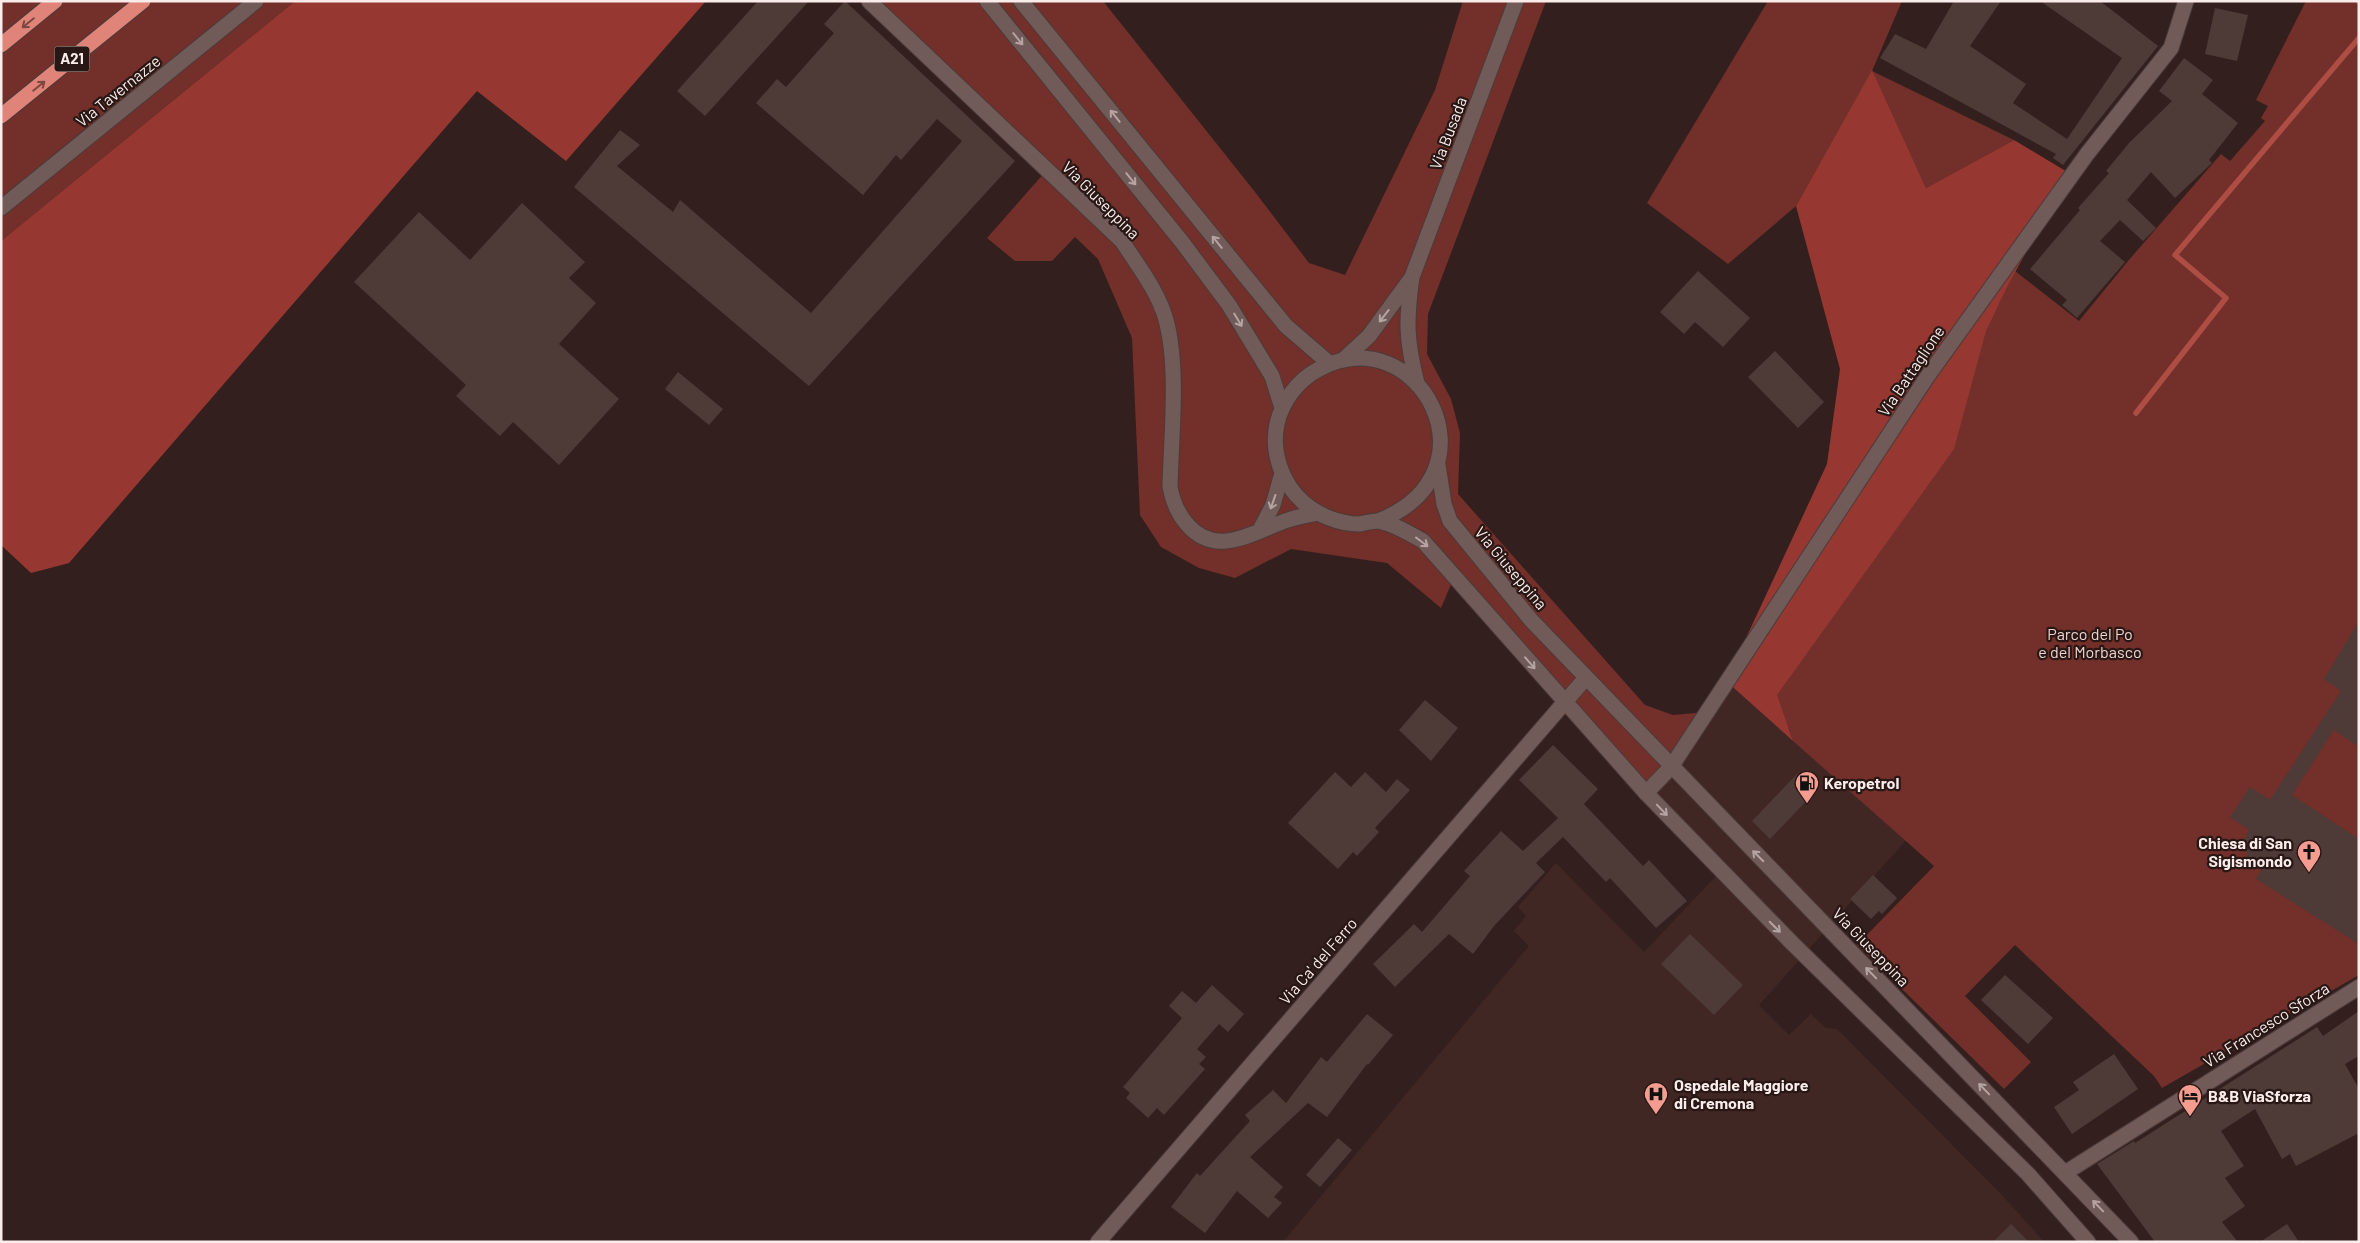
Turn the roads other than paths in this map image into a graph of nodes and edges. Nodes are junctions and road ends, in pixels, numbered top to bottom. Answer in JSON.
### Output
{"nodes":[{"id":1,"x":55,"y":1,"type":"edge"},
{"id":2,"x":142,"y":1,"type":"edge"},
{"id":3,"x":256,"y":1,"type":"edge"},
{"id":4,"x":869,"y":1,"type":"edge"},
{"id":5,"x":987,"y":1,"type":"edge"},
{"id":6,"x":1021,"y":1,"type":"edge"},
{"id":7,"x":1516,"y":1,"type":"edge"},
{"id":8,"x":2186,"y":1,"type":"edge"},
{"id":9,"x":1,"y":45,"type":"edge"},
{"id":10,"x":1,"y":116,"type":"edge"},
{"id":11,"x":1,"y":208,"type":"edge"},
{"id":12,"x":1412,"y":277,"type":"junction"},
{"id":13,"x":1336,"y":362,"type":"junction"},
{"id":14,"x":1417,"y":383,"type":"junction"},
{"id":15,"x":1282,"y":408,"type":"junction"},
{"id":16,"x":1438,"y":465,"type":"junction"},
{"id":17,"x":1282,"y":473,"type":"junction"},
{"id":18,"x":1318,"y":513,"type":"junction"},
{"id":19,"x":1378,"y":521,"type":"junction"},
{"id":20,"x":1260,"y":530,"type":"junction"},
{"id":21,"x":1585,"y":679,"type":"junction"},
{"id":22,"x":1564,"y":703,"type":"junction"},
{"id":23,"x":1671,"y":767,"type":"junction"},
{"id":24,"x":1646,"y":793,"type":"junction"},
{"id":25,"x":2359,"y":987,"type":"edge"},
{"id":26,"x":2065,"y":1173,"type":"junction"},
{"id":27,"x":1098,"y":1242,"type":"edge"},
{"id":28,"x":2088,"y":1242,"type":"edge"},
{"id":29,"x":2130,"y":1242,"type":"edge"}],
"edges":[{"from":1,"to":9,"type":"highway","one_way":true},
{"from":10,"to":2,"type":"highway","number":"A21","one_way":true},
{"from":3,"to":11,"type":"main road","name":"Via Tavernazze"},
{"from":4,"to":20,"type":"main road","name":"Via Giuseppina"},
{"from":5,"to":15,"type":"main road","name":"Via Giuseppina","one_way":true},
{"from":13,"to":6,"type":"main road","one_way":true},
{"from":7,"to":12,"type":"main road","name":"Via Busada"},
{"from":8,"to":23,"type":"main road","name":"Via Battaglione"},
{"from":12,"to":13,"type":"main road","name":"Via Busada","one_way":true},
{"from":12,"to":14,"type":"main road","name":"Via Busada"},
{"from":13,"to":14,"type":"main road"},
{"from":13,"to":15,"type":"main road"},
{"from":14,"to":16,"type":"main road"},
{"from":15,"to":17,"type":"main road"},
{"from":16,"to":19,"type":"main road"},
{"from":16,"to":21,"type":"main road","name":"Via Giuseppina"},
{"from":17,"to":18,"type":"main road"},
{"from":17,"to":20,"type":"main road","one_way":true},
{"from":18,"to":19,"type":"main road"},
{"from":18,"to":20,"type":"main road","name":"Via Giuseppina"},
{"from":19,"to":22,"type":"main road","one_way":true},
{"from":21,"to":22,"type":"main road"},
{"from":21,"to":23,"type":"main road","name":"Via Giuseppina"},
{"from":22,"to":24,"type":"main road"},
{"from":22,"to":27,"type":"main road","name":"Via Ca' del Ferro"},
{"from":23,"to":24,"type":"main road","name":"Via Battaglione"},
{"from":26,"to":23,"type":"main road","name":"Via Giuseppina","one_way":true},
{"from":24,"to":28,"type":"main road","one_way":true},
{"from":25,"to":26,"type":"main road","name":"Via Francesco Sforza"},
{"from":29,"to":26,"type":"main road","name":"Via Giuseppina","one_way":true}]}
